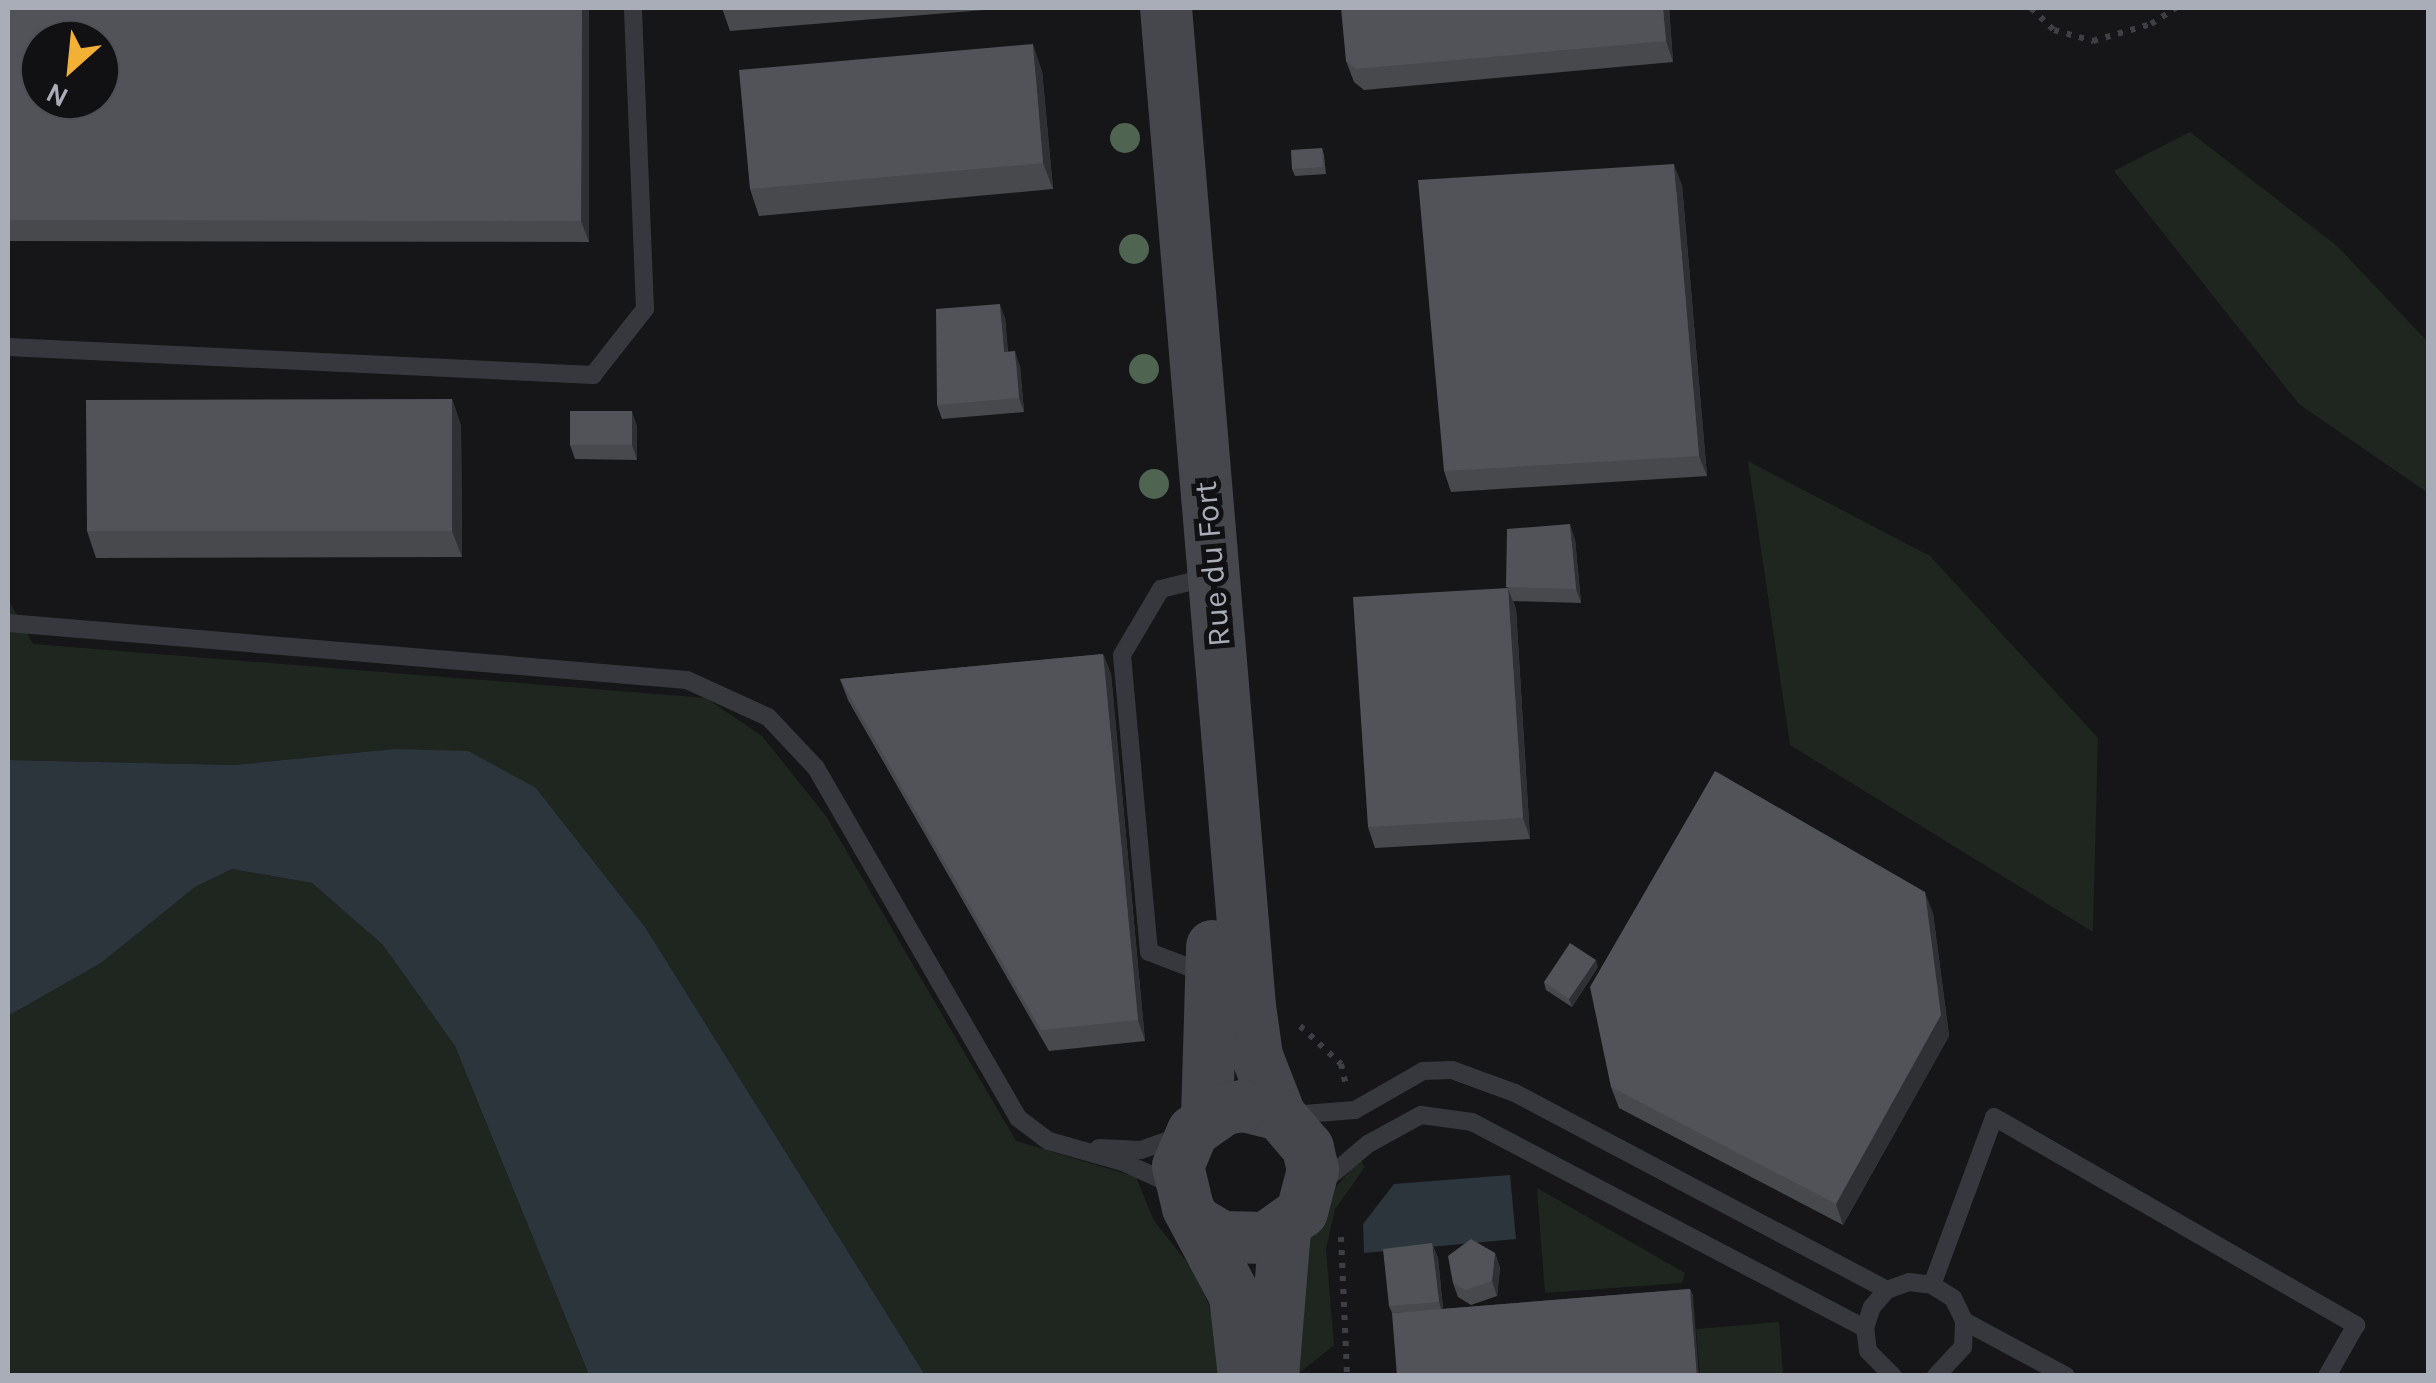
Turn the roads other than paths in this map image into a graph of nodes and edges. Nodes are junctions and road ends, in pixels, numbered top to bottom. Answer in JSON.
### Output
{"nodes":[{"id":1,"x":632,"y":8,"type":"edge"},
{"id":2,"x":1133,"y":8,"type":"edge"},
{"id":3,"x":1166,"y":8,"type":"edge"},
{"id":4,"x":8,"y":347,"type":"edge"},
{"id":5,"x":1198,"y":578,"type":"junction"},
{"id":6,"x":8,"y":623,"type":"edge"},
{"id":7,"x":1232,"y":981,"type":"junction"},
{"id":8,"x":1280,"y":1115,"type":"junction"},
{"id":9,"x":1200,"y":1125,"type":"junction"},
{"id":10,"x":1069,"y":1146,"type":"junction"},
{"id":11,"x":1191,"y":1207,"type":"junction"},
{"id":12,"x":1313,"y":1214,"type":"junction"},
{"id":13,"x":1932,"y":1285,"type":"junction"},
{"id":14,"x":1887,"y":1290,"type":"junction"},
{"id":15,"x":1964,"y":1320,"type":"junction"},
{"id":16,"x":1865,"y":1328,"type":"junction"},
{"id":17,"x":1885,"y":1373,"type":"edge"},
{"id":18,"x":1244,"y":1376,"type":"edge"},
{"id":19,"x":1273,"y":1376,"type":"edge"},
{"id":20,"x":1936,"y":1376,"type":"edge"},
{"id":21,"x":2066,"y":1376,"type":"edge"},
{"id":22,"x":2327,"y":1376,"type":"edge"}],
"edges":[{"from":1,"to":4,"type":"lane"},
{"from":2,"to":5,"type":"main road","name":"Rue du Fort"},
{"from":3,"to":5,"type":"main road","name":"Rue du Fort"},
{"from":5,"to":7,"type":"main road","name":"Rue du Fort"},
{"from":6,"to":10,"type":"lane"},
{"from":7,"to":8,"type":"main road","name":"Rue du Fort"},
{"from":7,"to":9,"type":"main road","name":"Rue du Fort"},
{"from":8,"to":9,"type":"main road"},
{"from":8,"to":12,"type":"main road","name":"Rue du Fort"},
{"from":8,"to":14,"type":"lane"},
{"from":9,"to":10,"type":"lane"},
{"from":9,"to":11,"type":"main road","name":"Rue du Fort"},
{"from":10,"to":11,"type":"lane"},
{"from":11,"to":12,"type":"main road"},
{"from":11,"to":18,"type":"main road"},
{"from":12,"to":16,"type":"lane"},
{"from":12,"to":19,"type":"main road","name":"Rue du Fort"},
{"from":13,"to":14,"type":"lane"},
{"from":13,"to":15,"type":"lane"},
{"from":13,"to":22,"type":"lane"},
{"from":14,"to":16,"type":"lane"},
{"from":15,"to":20,"type":"lane"},
{"from":15,"to":21,"type":"lane"},
{"from":16,"to":17,"type":"lane"}]}
